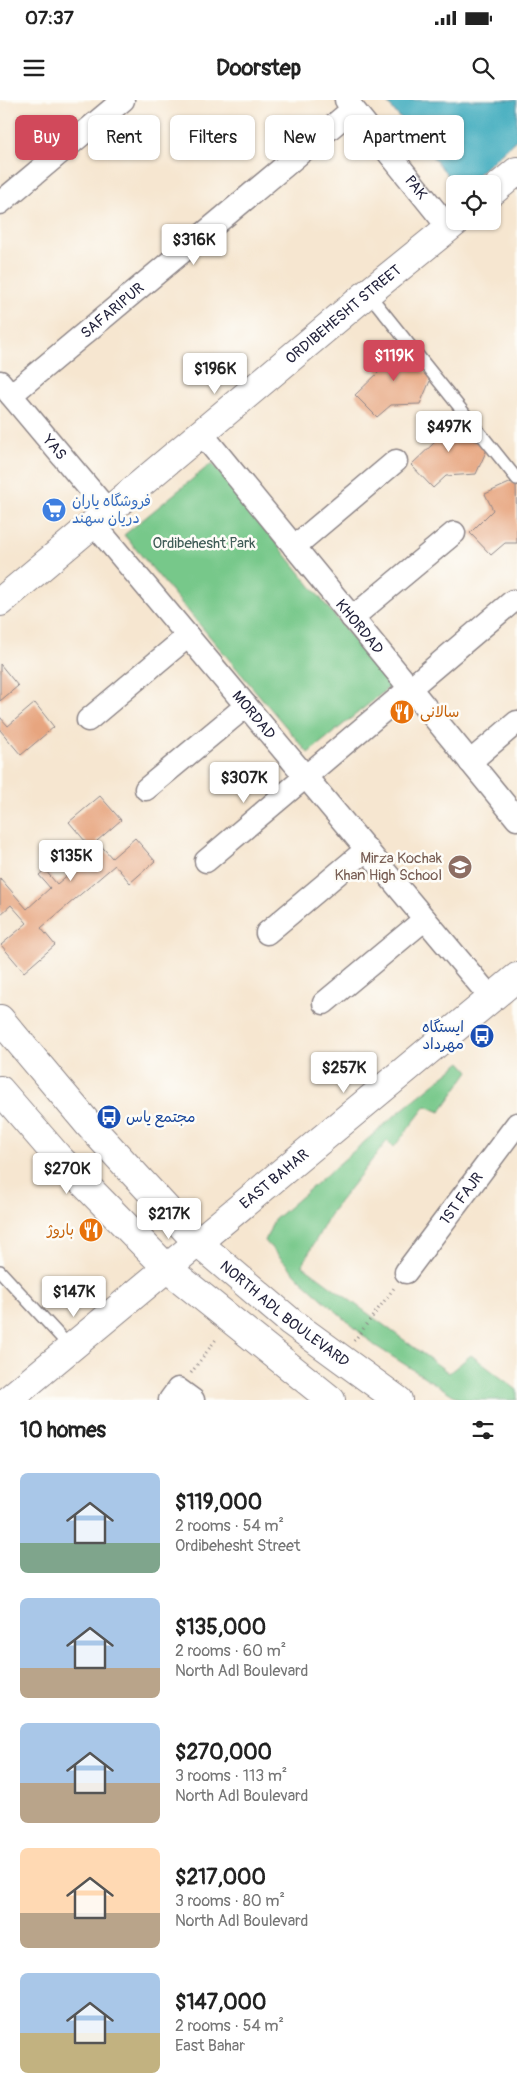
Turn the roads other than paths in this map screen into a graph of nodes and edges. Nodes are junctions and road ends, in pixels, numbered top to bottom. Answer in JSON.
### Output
{"nodes":[{"id":1,"x":123,"y":100,"type":"edge"},
{"id":2,"x":349,"y":105,"type":"edge"},
{"id":3,"x":517,"y":171,"type":"edge"},
{"id":4,"x":501,"y":184,"type":"edge"},
{"id":5,"x":0,"y":203,"type":"edge"},
{"id":6,"x":446,"y":217,"type":"edge"},
{"id":7,"x":447,"y":230,"type":"edge"},
{"id":8,"x":368,"y":293,"type":"junction"},
{"id":9,"x":6,"y":388,"type":"edge"},
{"id":10,"x":202,"y":434,"type":"junction"},
{"id":11,"x":396,"y":461,"type":"dead end"},
{"id":12,"x":517,"y":479,"type":"edge"},
{"id":13,"x":101,"y":518,"type":"junction"},
{"id":14,"x":454,"y":534,"type":"dead end"},
{"id":15,"x":294,"y":546,"type":"junction"},
{"id":16,"x":513,"y":601,"type":"dead end"},
{"id":17,"x":0,"y":602,"type":"edge"},
{"id":18,"x":352,"y":618,"type":"junction"},
{"id":19,"x":188,"y":636,"type":"junction"},
{"id":20,"x":410,"y":688,"type":"junction"},
{"id":21,"x":246,"y":706,"type":"junction"},
{"id":22,"x":88,"y":720,"type":"dead end"},
{"id":23,"x":517,"y":722,"type":"edge"},
{"id":24,"x":470,"y":762,"type":"junction"},
{"id":25,"x":306,"y":776,"type":"junction"},
{"id":26,"x":146,"y":789,"type":"dead end"},
{"id":27,"x":517,"y":819,"type":"edge"},
{"id":28,"x":367,"y":849,"type":"junction"},
{"id":29,"x":206,"y":861,"type":"dead end"},
{"id":30,"x":425,"y":919,"type":"junction"},
{"id":31,"x":267,"y":933,"type":"dead end"},
{"id":32,"x":517,"y":977,"type":"edge"},
{"id":33,"x":491,"y":998,"type":"junction"},
{"id":34,"x":324,"y":1003,"type":"dead end"},
{"id":35,"x":0,"y":1019,"type":"edge"},
{"id":36,"x":0,"y":1090,"type":"edge"},
{"id":37,"x":517,"y":1124,"type":"edge"},
{"id":38,"x":198,"y":1243,"type":"junction"},
{"id":39,"x":168,"y":1269,"type":"junction"},
{"id":40,"x":0,"y":1271,"type":"edge"},
{"id":41,"x":406,"y":1272,"type":"road end"},
{"id":42,"x":71,"y":1348,"type":"junction"},
{"id":43,"x":8,"y":1400,"type":"edge"},
{"id":44,"x":332,"y":1400,"type":"edge"},
{"id":45,"x":398,"y":1400,"type":"edge"}],
"edges":[{"from":1,"to":5,"type":"street"},
{"from":2,"to":6,"type":"street","name":"PAK"},
{"from":2,"to":9,"type":"street","name":"SAFARIPUR"},
{"from":3,"to":4,"type":"street"},
{"from":7,"to":8,"type":"street","name":"ORDIBEHESHT STREET"},
{"from":8,"to":10,"type":"street","name":"ORDIBEHESHT STREET"},
{"from":8,"to":12,"type":"lane"},
{"from":9,"to":13,"type":"street","name":"YAS"},
{"from":10,"to":13,"type":"street","name":"ORDIBEHESHT STREET"},
{"from":10,"to":15,"type":"street","name":"KHORDAD"},
{"from":11,"to":15,"type":"street"},
{"from":13,"to":17,"type":"street","name":"ORDIBEHESHT STREET"},
{"from":13,"to":19,"type":"street","name":"MORDAD"},
{"from":14,"to":18,"type":"street"},
{"from":15,"to":18,"type":"street","name":"KHORDAD"},
{"from":16,"to":20,"type":"street"},
{"from":18,"to":20,"type":"street","name":"KHORDAD"},
{"from":19,"to":21,"type":"street","name":"MORDAD"},
{"from":19,"to":22,"type":"street"},
{"from":20,"to":24,"type":"street","name":"KHORDAD"},
{"from":20,"to":25,"type":"street"},
{"from":21,"to":25,"type":"street","name":"MORDAD"},
{"from":21,"to":26,"type":"street"},
{"from":23,"to":24,"type":"street"},
{"from":24,"to":27,"type":"street","name":"KHORDAD"},
{"from":25,"to":28,"type":"street","name":"MORDAD"},
{"from":25,"to":29,"type":"street"},
{"from":28,"to":30,"type":"street","name":"MORDAD"},
{"from":28,"to":31,"type":"street"},
{"from":30,"to":33,"type":"street","name":"MORDAD"},
{"from":30,"to":34,"type":"street"},
{"from":32,"to":33,"type":"street","name":"EAST BAHAR"},
{"from":33,"to":38,"type":"street","name":"EAST BAHAR"},
{"from":35,"to":38,"type":"street","name":"NORTH ADL BOULEVARD"},
{"from":36,"to":39,"type":"street"},
{"from":37,"to":41,"type":"street","name":"1ST FAJR"},
{"from":38,"to":39,"type":"street","name":"EAST BAHAR"},
{"from":38,"to":45,"type":"street","name":"NORTH ADL BOULEVARD"},
{"from":39,"to":42,"type":"street","name":"EAST BAHAR"},
{"from":39,"to":44,"type":"street"},
{"from":40,"to":42,"type":"lane"},
{"from":42,"to":43,"type":"street","name":"EAST BAHAR"}]}
